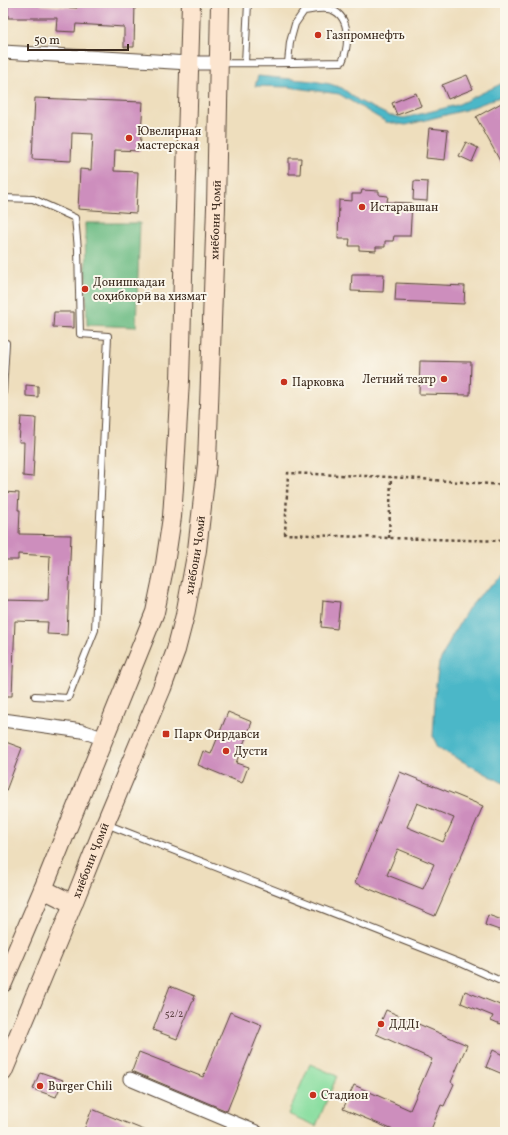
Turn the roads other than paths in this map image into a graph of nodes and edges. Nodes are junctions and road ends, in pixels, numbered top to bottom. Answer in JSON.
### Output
{"nodes":[{"id":1,"x":191,"y":3,"type":"edge"},
{"id":2,"x":220,"y":3,"type":"edge"},
{"id":3,"x":248,"y":3,"type":"edge"},
{"id":4,"x":3,"y":52,"type":"edge"},
{"id":5,"x":189,"y":63,"type":"junction"},
{"id":6,"x":219,"y":63,"type":"junction"},
{"id":7,"x":245,"y":63,"type":"junction"},
{"id":8,"x":288,"y":63,"type":"junction"},
{"id":9,"x":3,"y":198,"type":"edge"},
{"id":10,"x":6,"y":343,"type":"dead end"},
{"id":11,"x":3,"y":392,"type":"edge"},
{"id":12,"x":35,"y":696,"type":"dead end"},
{"id":13,"x":3,"y":720,"type":"edge"},
{"id":14,"x":99,"y":737,"type":"dead end"},
{"id":15,"x":105,"y":824,"type":"junction"},
{"id":16,"x":43,"y":889,"type":"junction"},
{"id":17,"x":73,"y":904,"type":"junction"},
{"id":18,"x":3,"y":983,"type":"edge"},
{"id":19,"x":505,"y":983,"type":"edge"},
{"id":20,"x":3,"y":1072,"type":"edge"},
{"id":21,"x":130,"y":1079,"type":"dead end"},
{"id":22,"x":256,"y":1132,"type":"edge"}],
"edges":[{"from":1,"to":5,"type":"main road"},
{"from":2,"to":6,"type":"main road","name":"хиёбони Ҷомӣ"},
{"from":3,"to":7,"type":"lane"},
{"from":4,"to":5,"type":"street"},
{"from":5,"to":6,"type":"street"},
{"from":5,"to":16,"type":"main road"},
{"from":6,"to":7,"type":"lane"},
{"from":6,"to":15,"type":"main road","name":"хиёбони Ҷомӣ"},
{"from":7,"to":8,"type":"lane"},
{"from":8,"to":8,"type":"lane"},
{"from":9,"to":12,"type":"lane"},
{"from":10,"to":11,"type":"lane"},
{"from":13,"to":14,"type":"street"},
{"from":15,"to":17,"type":"main road","name":"хиёбони Ҷомӣ"},
{"from":15,"to":19,"type":"lane"},
{"from":16,"to":17,"type":"main road"},
{"from":16,"to":18,"type":"main road"},
{"from":17,"to":20,"type":"main road","name":"хиёбони Ҷомӣ"},
{"from":21,"to":22,"type":"street"}]}
